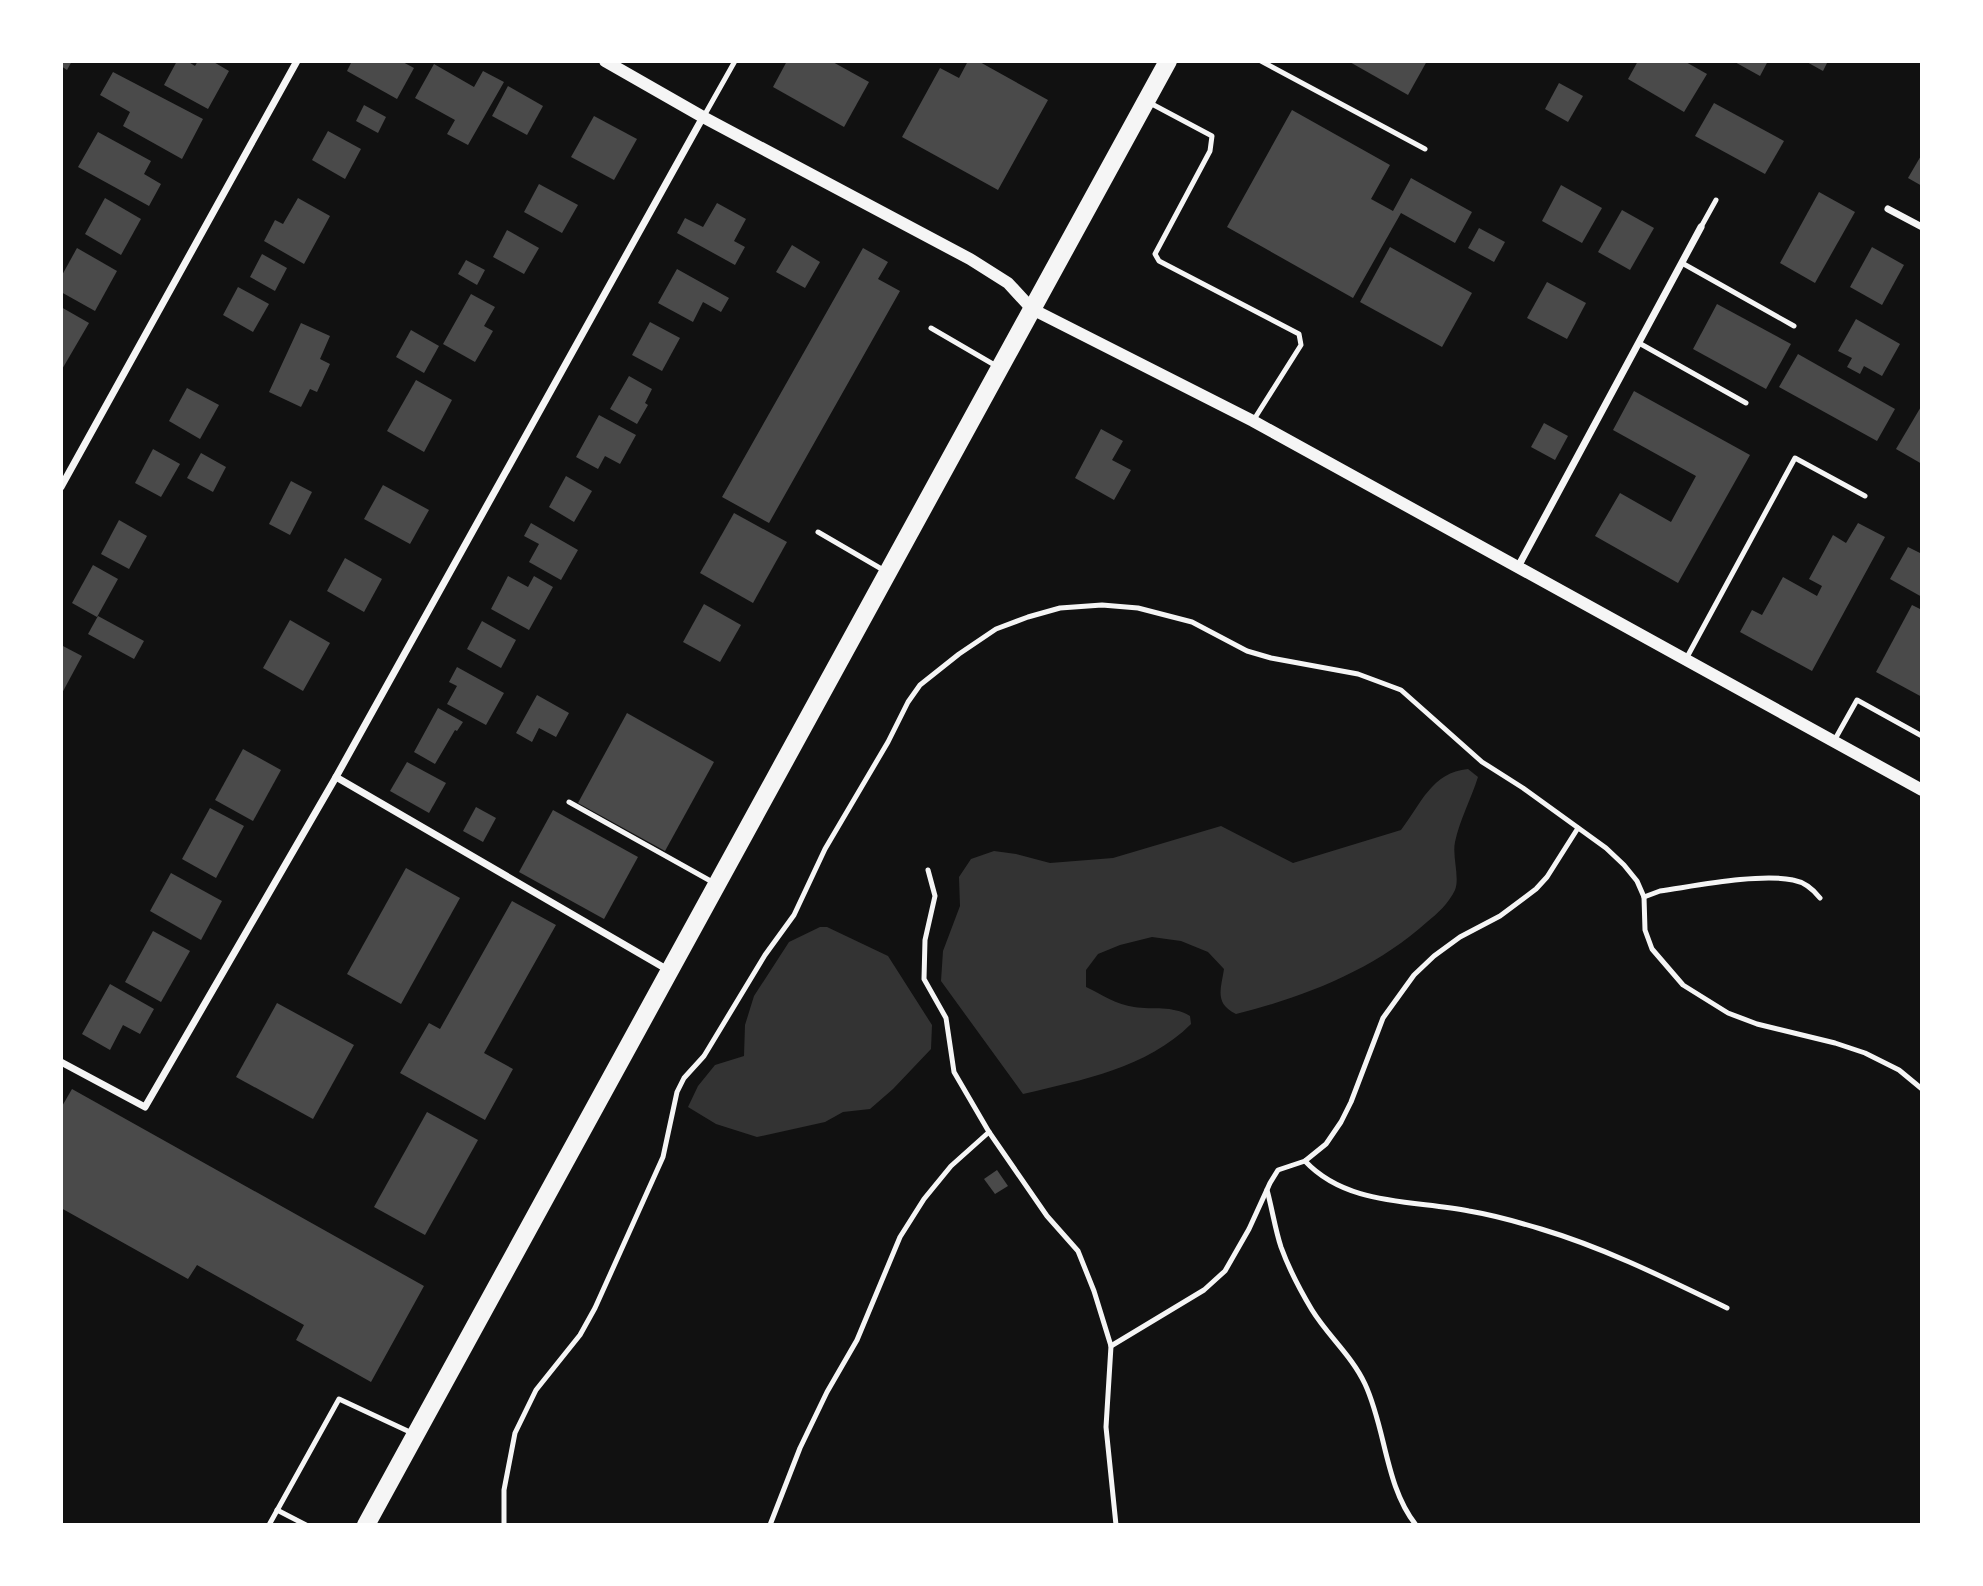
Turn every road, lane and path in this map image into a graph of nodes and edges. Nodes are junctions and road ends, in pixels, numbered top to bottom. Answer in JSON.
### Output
{"nodes":[{"id":1,"x":297,"y":61,"type":"edge"},
{"id":2,"x":605,"y":61,"type":"edge"},
{"id":3,"x":735,"y":61,"type":"edge"},
{"id":4,"x":1168,"y":61,"type":"edge"},
{"id":5,"x":1261,"y":61,"type":"edge"},
{"id":6,"x":1146,"y":101,"type":"junction"},
{"id":7,"x":703,"y":117,"type":"junction"},
{"id":8,"x":1425,"y":149,"type":"dead end"},
{"id":9,"x":1716,"y":200,"type":"dead end"},
{"id":10,"x":1888,"y":209,"type":"dead end"},
{"id":11,"x":1701,"y":227,"type":"joint"},
{"id":12,"x":1922,"y":227,"type":"edge"},
{"id":13,"x":1682,"y":262,"type":"junction"},
{"id":14,"x":1032,"y":309,"type":"junction"},
{"id":15,"x":1794,"y":326,"type":"dead end"},
{"id":16,"x":931,"y":328,"type":"dead end"},
{"id":17,"x":1639,"y":343,"type":"junction"},
{"id":18,"x":1000,"y":368,"type":"junction"},
{"id":19,"x":1746,"y":403,"type":"dead end"},
{"id":20,"x":1253,"y":421,"type":"junction"},
{"id":21,"x":61,"y":487,"type":"edge"},
{"id":22,"x":1864,"y":496,"type":"dead end"},
{"id":23,"x":818,"y":532,"type":"dead end"},
{"id":24,"x":1519,"y":565,"type":"junction"},
{"id":25,"x":887,"y":573,"type":"junction"},
{"id":26,"x":1686,"y":659,"type":"junction"},
{"id":27,"x":1922,"y":736,"type":"edge"},
{"id":28,"x":1834,"y":741,"type":"junction"},
{"id":29,"x":336,"y":777,"type":"junction"},
{"id":30,"x":1921,"y":787,"type":"edge"},
{"id":31,"x":569,"y":802,"type":"dead end"},
{"id":32,"x":1578,"y":828,"type":"junction"},
{"id":33,"x":928,"y":870,"type":"dead end"},
{"id":34,"x":717,"y":885,"type":"junction"},
{"id":35,"x":1644,"y":897,"type":"junction"},
{"id":36,"x":1820,"y":898,"type":"dead end"},
{"id":37,"x":669,"y":971,"type":"junction"},
{"id":38,"x":61,"y":1062,"type":"edge"},
{"id":39,"x":1922,"y":1089,"type":"edge"},
{"id":40,"x":989,"y":1132,"type":"junction"},
{"id":41,"x":1305,"y":1161,"type":"junction"},
{"id":42,"x":1267,"y":1189,"type":"junction"},
{"id":43,"x":1727,"y":1308,"type":"dead end"},
{"id":44,"x":1111,"y":1346,"type":"junction"},
{"id":45,"x":415,"y":1435,"type":"junction"},
{"id":46,"x":277,"y":1510,"type":"junction"},
{"id":47,"x":269,"y":1525,"type":"edge"},
{"id":48,"x":306,"y":1525,"type":"edge"},
{"id":49,"x":366,"y":1525,"type":"edge"},
{"id":50,"x":504,"y":1525,"type":"edge"},
{"id":51,"x":770,"y":1525,"type":"edge"},
{"id":52,"x":1116,"y":1525,"type":"edge"},
{"id":53,"x":1416,"y":1525,"type":"edge"}],
"edges":[{"from":1,"to":21,"type":"street"},
{"from":2,"to":7,"type":"street"},
{"from":3,"to":7,"type":"lane"},
{"from":4,"to":6,"type":"main road"},
{"from":5,"to":8,"type":"lane"},
{"from":6,"to":14,"type":"main road"},
{"from":6,"to":20,"type":"lane"},
{"from":7,"to":14,"type":"street"},
{"from":7,"to":29,"type":"street"},
{"from":9,"to":11,"type":"lane"},
{"from":10,"to":12,"type":"street"},
{"from":11,"to":13,"type":"street"},
{"from":13,"to":15,"type":"lane"},
{"from":13,"to":17,"type":"street"},
{"from":14,"to":18,"type":"main road"},
{"from":14,"to":20,"type":"street"},
{"from":16,"to":18,"type":"lane"},
{"from":17,"to":19,"type":"lane"},
{"from":17,"to":24,"type":"street"},
{"from":18,"to":25,"type":"main road"},
{"from":20,"to":24,"type":"street"},
{"from":22,"to":26,"type":"lane"},
{"from":23,"to":25,"type":"lane"},
{"from":24,"to":26,"type":"street"},
{"from":25,"to":34,"type":"main road"},
{"from":26,"to":28,"type":"street"},
{"from":27,"to":28,"type":"lane"},
{"from":28,"to":30,"type":"street"},
{"from":29,"to":37,"type":"street"},
{"from":29,"to":38,"type":"street"},
{"from":31,"to":34,"type":"lane"},
{"from":32,"to":35,"type":"lane"},
{"from":32,"to":41,"type":"lane"},
{"from":32,"to":50,"type":"lane"},
{"from":33,"to":40,"type":"lane"},
{"from":34,"to":37,"type":"main road"},
{"from":35,"to":36,"type":"lane"},
{"from":35,"to":39,"type":"lane"},
{"from":37,"to":45,"type":"main road"},
{"from":40,"to":44,"type":"lane"},
{"from":40,"to":51,"type":"lane"},
{"from":41,"to":42,"type":"lane"},
{"from":41,"to":43,"type":"lane"},
{"from":42,"to":44,"type":"lane"},
{"from":42,"to":53,"type":"lane"},
{"from":44,"to":52,"type":"lane"},
{"from":45,"to":46,"type":"lane"},
{"from":45,"to":49,"type":"main road"},
{"from":46,"to":47,"type":"lane"},
{"from":46,"to":48,"type":"lane"}]}
